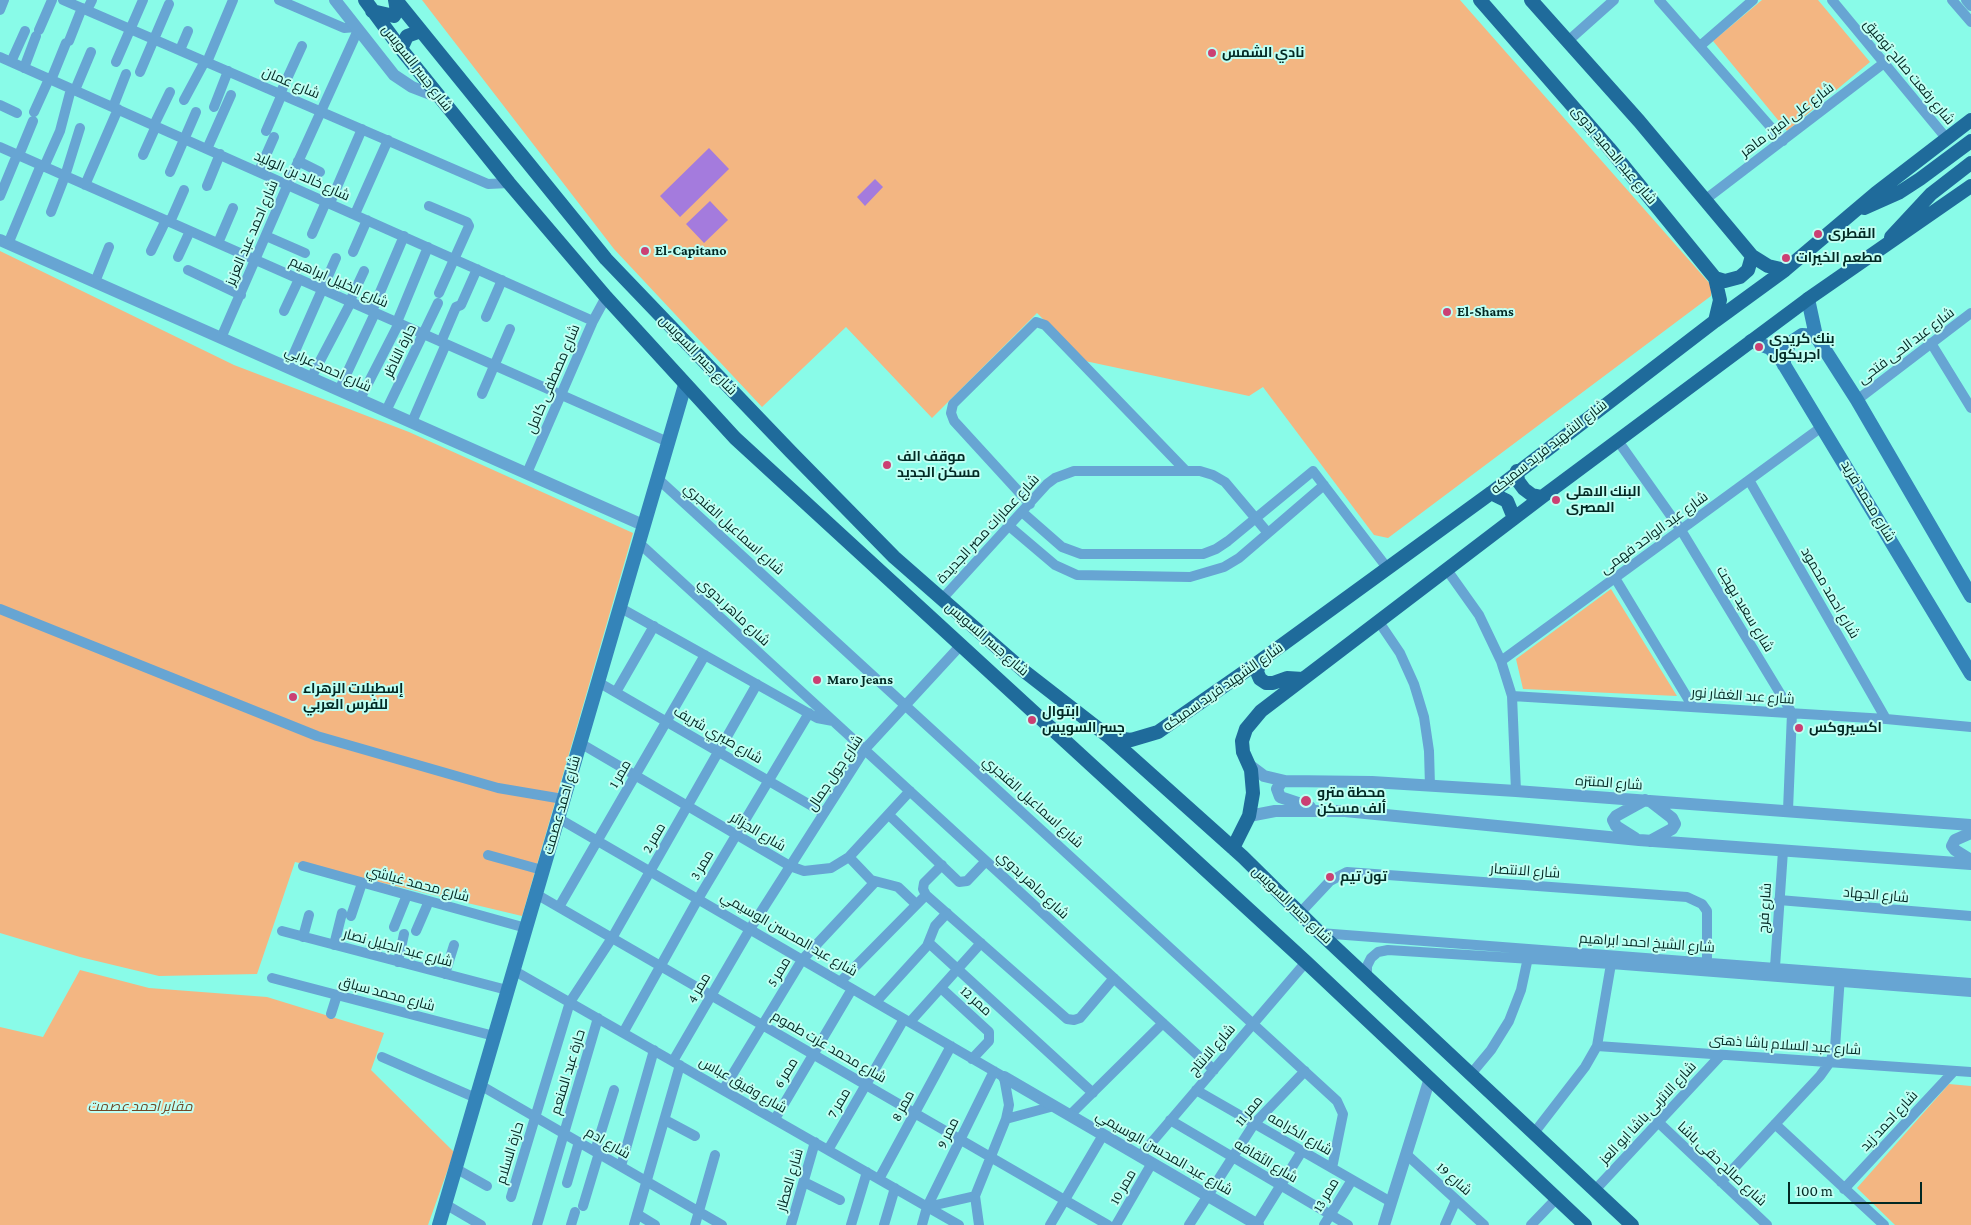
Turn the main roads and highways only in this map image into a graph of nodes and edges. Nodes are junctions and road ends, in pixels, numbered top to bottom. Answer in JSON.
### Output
{"nodes":[{"id":1,"x":396,"y":0,"type":"edge"},
{"id":2,"x":1480,"y":0,"type":"edge"},
{"id":3,"x":1531,"y":0,"type":"edge"},
{"id":4,"x":369,"y":5,"type":"edge"},
{"id":5,"x":421,"y":31,"type":"junction"},
{"id":6,"x":400,"y":49,"type":"junction"},
{"id":7,"x":1971,"y":120,"type":"edge"},
{"id":8,"x":1971,"y":141,"type":"edge"},
{"id":9,"x":1971,"y":163,"type":"edge"},
{"id":10,"x":1971,"y":186,"type":"edge"},
{"id":11,"x":1856,"y":212,"type":"junction"},
{"id":12,"x":1884,"y":248,"type":"junction"},
{"id":13,"x":1752,"y":256,"type":"junction"},
{"id":14,"x":1785,"y":270,"type":"junction"},
{"id":15,"x":1715,"y":278,"type":"junction"},
{"id":16,"x":1808,"y":300,"type":"junction"},
{"id":17,"x":1715,"y":321,"type":"junction"},
{"id":18,"x":1816,"y":336,"type":"junction"},
{"id":19,"x":1751,"y":342,"type":"junction"},
{"id":20,"x":1784,"y":365,"type":"junction"},
{"id":21,"x":685,"y":385,"type":"junction"},
{"id":22,"x":1517,"y":471,"type":"junction"},
{"id":23,"x":1490,"y":493,"type":"junction"},
{"id":24,"x":1542,"y":497,"type":"junction"},
{"id":25,"x":1514,"y":518,"type":"junction"},
{"id":26,"x":1971,"y":596,"type":"edge"},
{"id":27,"x":1260,"y":661,"type":"junction"},
{"id":28,"x":1971,"y":674,"type":"edge"},
{"id":29,"x":1303,"y":679,"type":"junction"},
{"id":30,"x":1109,"y":737,"type":"junction"},
{"id":31,"x":1233,"y":848,"type":"junction"},
{"id":32,"x":439,"y":1225,"type":"edge"},
{"id":33,"x":1585,"y":1225,"type":"edge"},
{"id":34,"x":1632,"y":1225,"type":"edge"}],
"edges":[{"from":1,"to":4,"type":"main road"},
{"from":1,"to":5,"type":"main road","name":"شارع جسر السويس"},
{"from":2,"to":15,"type":"main road","name":"شارع عبد الحميد بدوى"},
{"from":3,"to":13,"type":"main road"},
{"from":4,"to":6,"type":"main road","name":"شارع جسر السويس"},
{"from":5,"to":6,"type":"main road"},
{"from":5,"to":30,"type":"main road","name":"شارع جسر السويس"},
{"from":6,"to":21,"type":"main road","name":"شارع جسر السويس"},
{"from":7,"to":11,"type":"main road","name":"شارع الشهيد فريد سميكه"},
{"from":8,"to":11,"type":"main road"},
{"from":9,"to":12,"type":"main road"},
{"from":10,"to":12,"type":"main road"},
{"from":11,"to":14,"type":"main road","name":"شارع الشهيد فريد سميكه"},
{"from":12,"to":16,"type":"main road"},
{"from":13,"to":14,"type":"main road"},
{"from":13,"to":15,"type":"main road"},
{"from":14,"to":17,"type":"main road","name":"شارع الشهيد فريد سميكه"},
{"from":15,"to":17,"type":"main road","name":"شارع عبد الحميد بدوى"},
{"from":16,"to":18,"type":"main road"},
{"from":16,"to":19,"type":"main road"},
{"from":17,"to":22,"type":"main road","name":"شارع الشهيد فريد سميكه"},
{"from":18,"to":20,"type":"main road"},
{"from":18,"to":26,"type":"main road"},
{"from":19,"to":20,"type":"main road","name":"شارع محمد فريد"},
{"from":19,"to":24,"type":"main road"},
{"from":20,"to":28,"type":"main road","name":"شارع محمد فريد"},
{"from":21,"to":32,"type":"main road","name":"شارع احمد عصمت"},
{"from":21,"to":33,"type":"main road","name":"شارع جسر السويس"},
{"from":22,"to":23,"type":"main road","name":"شارع الشهيد فريد سميكه"},
{"from":22,"to":24,"type":"main road"},
{"from":23,"to":25,"type":"main road"},
{"from":23,"to":27,"type":"main road","name":"شارع الشهيد فريد سميكه"},
{"from":24,"to":25,"type":"main road"},
{"from":25,"to":29,"type":"main road"},
{"from":27,"to":29,"type":"main road"},
{"from":27,"to":30,"type":"main road","name":"شارع الشهيد فريد سميكه"},
{"from":29,"to":31,"type":"main road"},
{"from":30,"to":31,"type":"main road","name":"شارع جسر السويس"},
{"from":31,"to":34,"type":"main road","name":"شارع جسر السويس"}]}
